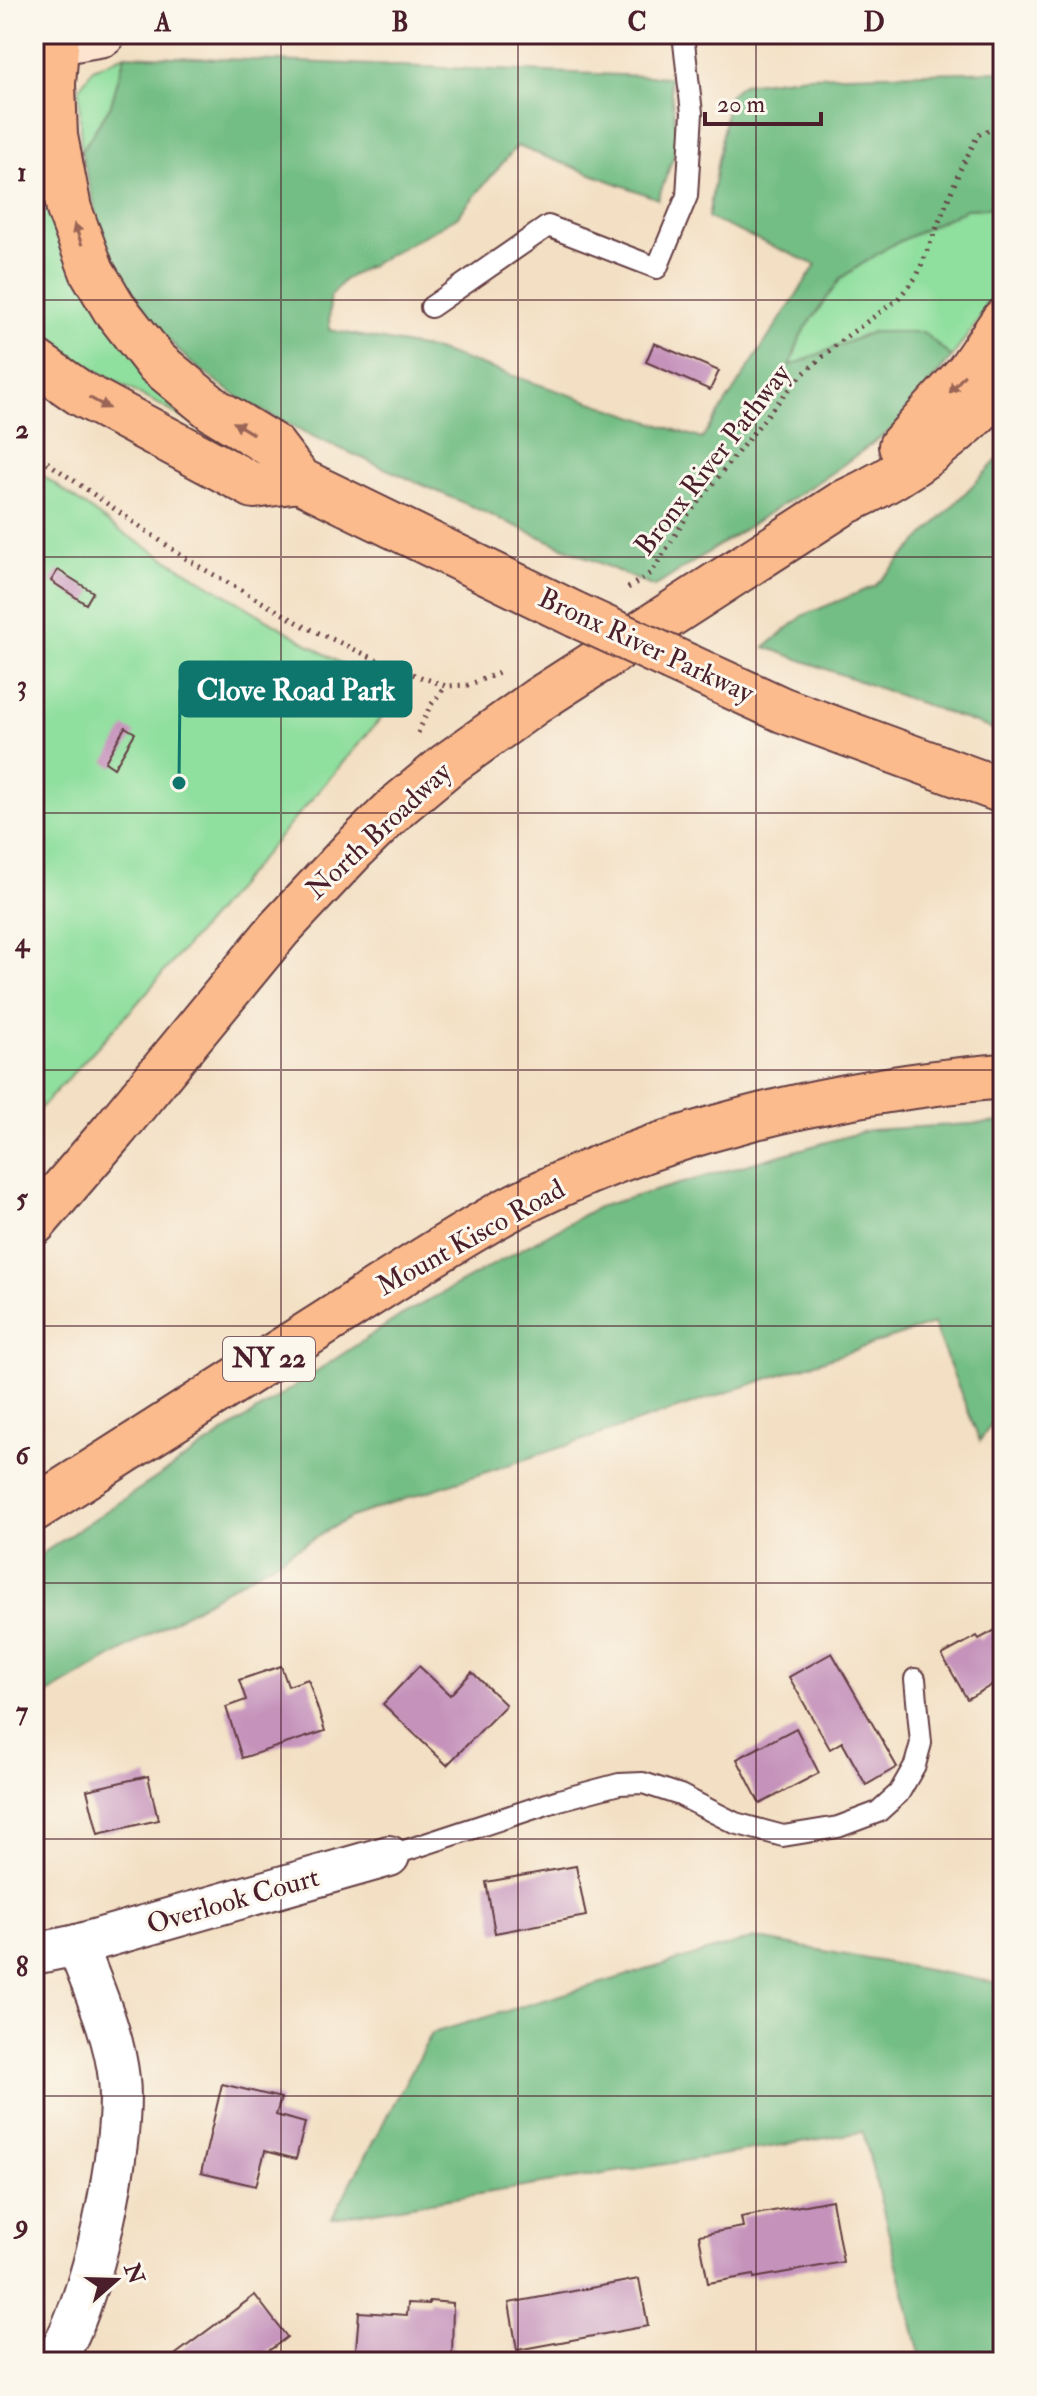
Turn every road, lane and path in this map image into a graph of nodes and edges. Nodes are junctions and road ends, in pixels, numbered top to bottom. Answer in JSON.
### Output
{"nodes":[{"id":1,"x":103,"y":34,"type":"edge"},
{"id":2,"x":683,"y":34,"type":"edge"},
{"id":3,"x":49,"y":41,"type":"edge"},
{"id":4,"x":1003,"y":124,"type":"edge"},
{"id":5,"x":431,"y":307,"type":"dead end"},
{"id":6,"x":1003,"y":321,"type":"edge"},
{"id":7,"x":34,"y":361,"type":"edge"},
{"id":8,"x":1003,"y":386,"type":"edge"},
{"id":9,"x":34,"y":453,"type":"edge"},
{"id":10,"x":299,"y":480,"type":"junction"},
{"id":11,"x":843,"y":503,"type":"junction"},
{"id":12,"x":618,"y":595,"type":"dead end"},
{"id":13,"x":511,"y":668,"type":"dead end"},
{"id":14,"x":1003,"y":791,"type":"edge"},
{"id":15,"x":1003,"y":1076,"type":"edge"},
{"id":16,"x":34,"y":1223,"type":"edge"},
{"id":17,"x":34,"y":1509,"type":"edge"},
{"id":18,"x":915,"y":1679,"type":"dead end"},
{"id":19,"x":389,"y":1856,"type":"joint"},
{"id":20,"x":77,"y":1945,"type":"junction"},
{"id":21,"x":34,"y":1954,"type":"edge"},
{"id":22,"x":53,"y":2362,"type":"edge"}],
"edges":[{"from":1,"to":3,"type":"street"},
{"from":2,"to":5,"type":"lane"},
{"from":10,"to":3,"type":"main road","name":"Bronx River Parkway","one_way":true},
{"from":4,"to":12,"type":"path","name":"Bronx River Pathway"},
{"from":6,"to":11,"type":"main road","name":"North Broadway","one_way":true},
{"from":7,"to":10,"type":"main road","one_way":true},
{"from":8,"to":11,"type":"main road","name":"North Broadway"},
{"from":9,"to":13,"type":"path"},
{"from":10,"to":14,"type":"main road","name":"Bronx River Parkway","bridge":true},
{"from":11,"to":16,"type":"main road","name":"North Broadway"},
{"from":15,"to":17,"type":"main road","name":"Mount Kisco Road","number":"NY 22"},
{"from":18,"to":19,"type":"lane"},
{"from":19,"to":20,"type":"street","name":"Overlook Court"},
{"from":20,"to":21,"type":"street","name":"Overlook Court"},
{"from":20,"to":22,"type":"street"}]}
